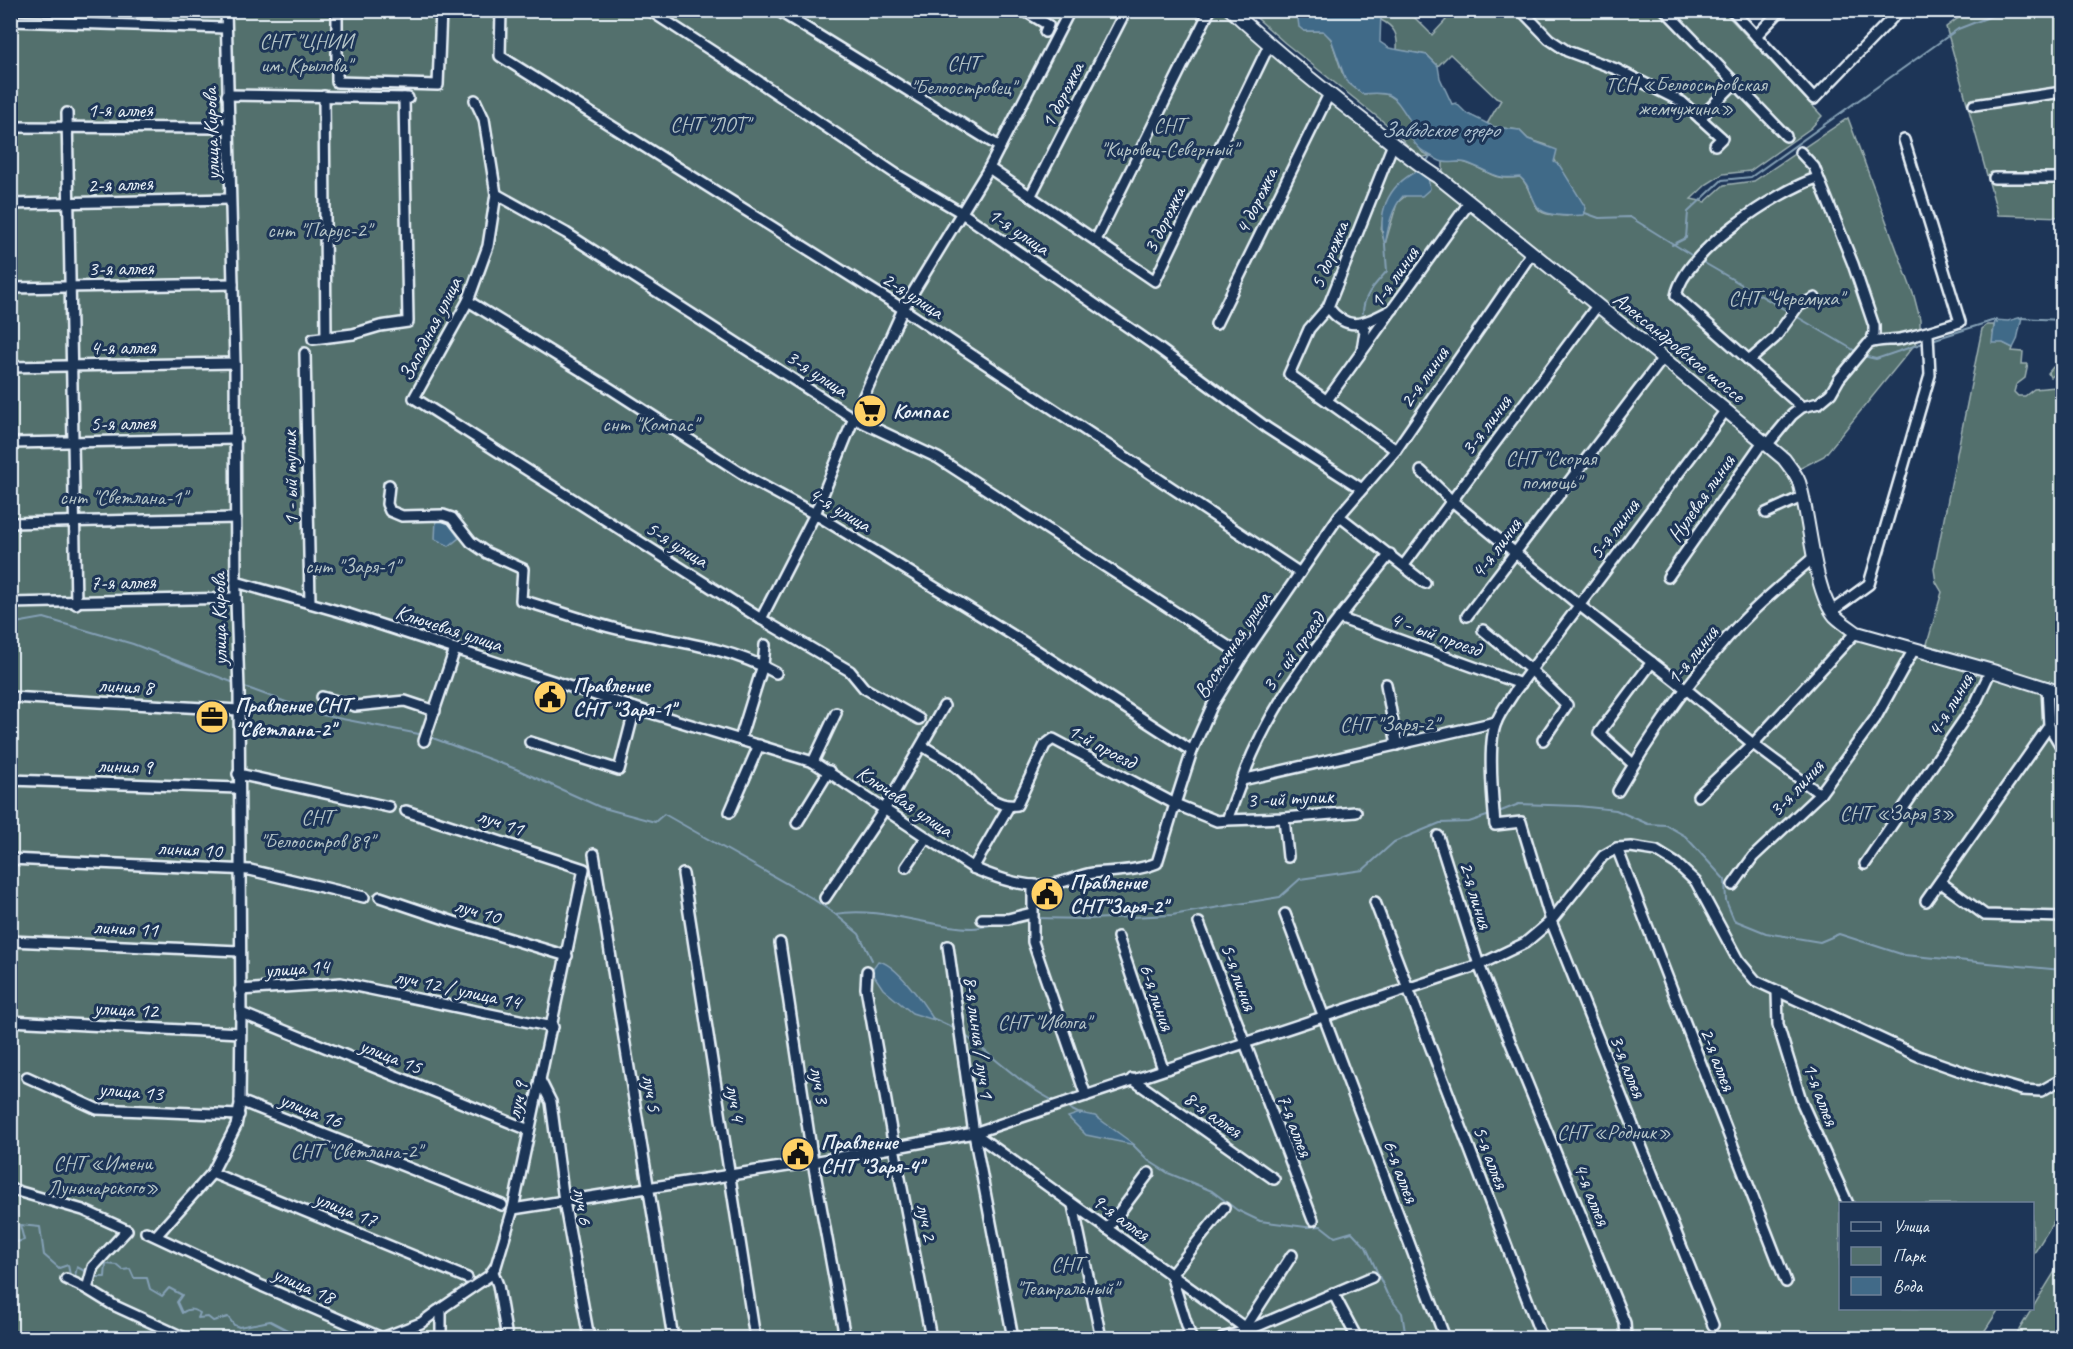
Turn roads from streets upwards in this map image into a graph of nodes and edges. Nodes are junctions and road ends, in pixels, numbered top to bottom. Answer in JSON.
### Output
{"nodes":[{"id":1,"x":226,"y":10,"type":"edge"},
{"id":2,"x":337,"y":10,"type":"edge"},
{"id":3,"x":441,"y":10,"type":"edge"},
{"id":4,"x":501,"y":10,"type":"edge"},
{"id":5,"x":649,"y":10,"type":"edge"},
{"id":6,"x":777,"y":10,"type":"edge"},
{"id":7,"x":1023,"y":10,"type":"edge"},
{"id":8,"x":1070,"y":10,"type":"edge"},
{"id":9,"x":1126,"y":10,"type":"edge"},
{"id":10,"x":1210,"y":10,"type":"edge"},
{"id":11,"x":1231,"y":10,"type":"edge"},
{"id":12,"x":1521,"y":10,"type":"edge"},
{"id":13,"x":1665,"y":10,"type":"edge"},
{"id":14,"x":1732,"y":10,"type":"edge"},
{"id":15,"x":1781,"y":10,"type":"edge"},
{"id":16,"x":1900,"y":10,"type":"edge"},
{"id":17,"x":10,"y":21,"type":"edge"},
{"id":18,"x":226,"y":28,"type":"junction"},
{"id":19,"x":1046,"y":28,"type":"dead end"},
{"id":20,"x":1756,"y":36,"type":"junction"},
{"id":21,"x":1269,"y":45,"type":"junction"},
{"id":22,"x":1735,"y":83,"type":"junction"},
{"id":23,"x":2062,"y":92,"type":"edge"},
{"id":24,"x":227,"y":94,"type":"junction"},
{"id":25,"x":1329,"y":94,"type":"junction"},
{"id":26,"x":324,"y":96,"type":"junction"},
{"id":27,"x":475,"y":100,"type":"dead end"},
{"id":28,"x":1974,"y":105,"type":"dead end"},
{"id":29,"x":67,"y":113,"type":"dead end"},
{"id":30,"x":1700,"y":118,"type":"junction"},
{"id":31,"x":10,"y":128,"type":"edge"},
{"id":32,"x":68,"y":128,"type":"junction"},
{"id":33,"x":229,"y":128,"type":"junction"},
{"id":34,"x":1786,"y":136,"type":"dead end"},
{"id":35,"x":1904,"y":140,"type":"dead end"},
{"id":36,"x":1393,"y":144,"type":"junction"},
{"id":37,"x":1715,"y":145,"type":"dead end"},
{"id":38,"x":1000,"y":147,"type":"junction"},
{"id":39,"x":1800,"y":152,"type":"dead end"},
{"id":40,"x":989,"y":168,"type":"junction"},
{"id":41,"x":1817,"y":178,"type":"junction"},
{"id":42,"x":1994,"y":178,"type":"dead end"},
{"id":43,"x":2062,"y":178,"type":"edge"},
{"id":44,"x":496,"y":194,"type":"junction"},
{"id":45,"x":1031,"y":195,"type":"junction"},
{"id":46,"x":230,"y":199,"type":"junction"},
{"id":47,"x":1469,"y":203,"type":"junction"},
{"id":48,"x":10,"y":204,"type":"edge"},
{"id":49,"x":70,"y":204,"type":"junction"},
{"id":50,"x":962,"y":213,"type":"junction"},
{"id":51,"x":1096,"y":240,"type":"junction"},
{"id":52,"x":1531,"y":254,"type":"junction"},
{"id":53,"x":232,"y":284,"type":"junction"},
{"id":54,"x":71,"y":287,"type":"junction"},
{"id":55,"x":10,"y":288,"type":"edge"},
{"id":56,"x":1815,"y":298,"type":"dead end"},
{"id":57,"x":468,"y":301,"type":"junction"},
{"id":58,"x":1597,"y":306,"type":"junction"},
{"id":59,"x":1328,"y":307,"type":"junction"},
{"id":60,"x":1395,"y":308,"type":"junction"},
{"id":61,"x":903,"y":309,"type":"junction"},
{"id":62,"x":1216,"y":324,"type":"dead end"},
{"id":63,"x":1360,"y":324,"type":"junction"},
{"id":64,"x":1928,"y":335,"type":"dead end"},
{"id":65,"x":326,"y":337,"type":"junction"},
{"id":66,"x":314,"y":339,"type":"dead end"},
{"id":67,"x":1871,"y":342,"type":"junction"},
{"id":68,"x":305,"y":353,"type":"dead end"},
{"id":69,"x":1362,"y":353,"type":"junction"},
{"id":70,"x":1663,"y":358,"type":"junction"},
{"id":71,"x":1749,"y":361,"type":"junction"},
{"id":72,"x":235,"y":363,"type":"junction"},
{"id":73,"x":71,"y":366,"type":"junction"},
{"id":74,"x":10,"y":367,"type":"edge"},
{"id":75,"x":414,"y":399,"type":"joint"},
{"id":76,"x":1327,"y":400,"type":"junction"},
{"id":77,"x":1802,"y":407,"type":"junction"},
{"id":78,"x":1726,"y":410,"type":"junction"},
{"id":79,"x":854,"y":418,"type":"junction"},
{"id":80,"x":236,"y":439,"type":"junction"},
{"id":81,"x":72,"y":442,"type":"junction"},
{"id":82,"x":1766,"y":442,"type":"junction"},
{"id":83,"x":10,"y":443,"type":"edge"},
{"id":84,"x":1396,"y":450,"type":"junction"},
{"id":85,"x":1420,"y":471,"type":"dead end"},
{"id":86,"x":389,"y":485,"type":"dead end"},
{"id":87,"x":1362,"y":489,"type":"junction"},
{"id":88,"x":1802,"y":497,"type":"junction"},
{"id":89,"x":1452,"y":501,"type":"junction"},
{"id":90,"x":1766,"y":513,"type":"dead end"},
{"id":91,"x":815,"y":514,"type":"junction"},
{"id":92,"x":1339,"y":516,"type":"junction"},
{"id":93,"x":236,"y":518,"type":"junction"},
{"id":94,"x":74,"y":521,"type":"junction"},
{"id":95,"x":10,"y":523,"type":"edge"},
{"id":96,"x":1515,"y":553,"type":"junction"},
{"id":97,"x":1390,"y":554,"type":"junction"},
{"id":98,"x":1814,"y":557,"type":"junction"},
{"id":99,"x":1404,"y":565,"type":"junction"},
{"id":100,"x":1300,"y":573,"type":"junction"},
{"id":101,"x":1668,"y":577,"type":"dead end"},
{"id":102,"x":236,"y":582,"type":"junction"},
{"id":103,"x":1425,"y":583,"type":"dead end"},
{"id":104,"x":236,"y":598,"type":"junction"},
{"id":105,"x":76,"y":602,"type":"junction"},
{"id":106,"x":10,"y":603,"type":"edge"},
{"id":107,"x":310,"y":603,"type":"junction"},
{"id":108,"x":1579,"y":606,"type":"junction"},
{"id":109,"x":1832,"y":611,"type":"junction"},
{"id":110,"x":1467,"y":616,"type":"dead end"},
{"id":111,"x":1339,"y":618,"type":"junction"},
{"id":112,"x":760,"y":619,"type":"junction"},
{"id":113,"x":1483,"y":630,"type":"dead end"},
{"id":114,"x":1856,"y":632,"type":"junction"},
{"id":115,"x":765,"y":645,"type":"dead end"},
{"id":116,"x":455,"y":649,"type":"junction"},
{"id":117,"x":1914,"y":649,"type":"junction"},
{"id":118,"x":1243,"y":656,"type":"junction"},
{"id":119,"x":1652,"y":663,"type":"junction"},
{"id":120,"x":763,"y":665,"type":"junction"},
{"id":121,"x":1531,"y":670,"type":"junction"},
{"id":122,"x":1990,"y":670,"type":"junction"},
{"id":123,"x":776,"y":673,"type":"dead end"},
{"id":124,"x":1386,"y":684,"type":"dead end"},
{"id":125,"x":1521,"y":684,"type":"junction"},
{"id":126,"x":2047,"y":687,"type":"junction"},
{"id":127,"x":1686,"y":689,"type":"junction"},
{"id":128,"x":2062,"y":693,"type":"edge"},
{"id":129,"x":10,"y":697,"type":"edge"},
{"id":130,"x":322,"y":697,"type":"dead end"},
{"id":131,"x":944,"y":706,"type":"dead end"},
{"id":132,"x":635,"y":708,"type":"junction"},
{"id":133,"x":239,"y":710,"type":"junction"},
{"id":134,"x":435,"y":711,"type":"junction"},
{"id":135,"x":836,"y":713,"type":"dead end"},
{"id":136,"x":919,"y":719,"type":"dead end"},
{"id":137,"x":1496,"y":722,"type":"junction"},
{"id":138,"x":2049,"y":726,"type":"junction"},
{"id":139,"x":426,"y":736,"type":"dead end"},
{"id":140,"x":740,"y":739,"type":"junction"},
{"id":141,"x":1543,"y":740,"type":"dead end"},
{"id":142,"x":530,"y":742,"type":"dead end"},
{"id":143,"x":1753,"y":744,"type":"junction"},
{"id":144,"x":759,"y":745,"type":"junction"},
{"id":145,"x":1397,"y":745,"type":"junction"},
{"id":146,"x":923,"y":746,"type":"junction"},
{"id":147,"x":2062,"y":748,"type":"edge"},
{"id":148,"x":1192,"y":751,"type":"junction"},
{"id":149,"x":813,"y":762,"type":"junction"},
{"id":150,"x":1634,"y":764,"type":"junction"},
{"id":151,"x":829,"y":771,"type":"junction"},
{"id":152,"x":238,"y":774,"type":"junction"},
{"id":153,"x":10,"y":780,"type":"edge"},
{"id":154,"x":1242,"y":780,"type":"junction"},
{"id":155,"x":238,"y":788,"type":"junction"},
{"id":156,"x":1618,"y":791,"type":"dead end"},
{"id":157,"x":1820,"y":794,"type":"junction"},
{"id":158,"x":1698,"y":796,"type":"dead end"},
{"id":159,"x":1174,"y":804,"type":"junction"},
{"id":160,"x":1009,"y":806,"type":"junction"},
{"id":161,"x":389,"y":807,"type":"dead end"},
{"id":162,"x":884,"y":810,"type":"junction"},
{"id":163,"x":406,"y":811,"type":"dead end"},
{"id":164,"x":730,"y":812,"type":"dead end"},
{"id":165,"x":1356,"y":812,"type":"dead end"},
{"id":166,"x":1284,"y":818,"type":"junction"},
{"id":167,"x":1227,"y":820,"type":"junction"},
{"id":168,"x":797,"y":823,"type":"dead end"},
{"id":169,"x":1438,"y":836,"type":"dead end"},
{"id":170,"x":926,"y":838,"type":"junction"},
{"id":171,"x":1617,"y":849,"type":"junction"},
{"id":172,"x":594,"y":854,"type":"dead end"},
{"id":173,"x":1288,"y":857,"type":"dead end"},
{"id":174,"x":10,"y":859,"type":"edge"},
{"id":175,"x":1865,"y":864,"type":"dead end"},
{"id":176,"x":906,"y":867,"type":"dead end"},
{"id":177,"x":973,"y":868,"type":"junction"},
{"id":178,"x":239,"y":869,"type":"junction"},
{"id":179,"x":584,"y":869,"type":"joint"},
{"id":180,"x":683,"y":873,"type":"dead end"},
{"id":181,"x":1940,"y":882,"type":"junction"},
{"id":182,"x":1033,"y":885,"type":"junction"},
{"id":183,"x":1732,"y":885,"type":"dead end"},
{"id":184,"x":364,"y":897,"type":"dead end"},
{"id":185,"x":380,"y":897,"type":"dead end"},
{"id":186,"x":825,"y":898,"type":"dead end"},
{"id":187,"x":1926,"y":901,"type":"dead end"},
{"id":188,"x":1375,"y":903,"type":"dead end"},
{"id":189,"x":1285,"y":914,"type":"dead end"},
{"id":190,"x":1032,"y":916,"type":"junction"},
{"id":191,"x":2062,"y":917,"type":"edge"},
{"id":192,"x":982,"y":919,"type":"dead end"},
{"id":193,"x":1551,"y":921,"type":"junction"},
{"id":194,"x":1199,"y":923,"type":"dead end"},
{"id":195,"x":1118,"y":937,"type":"dead end"},
{"id":196,"x":10,"y":941,"type":"edge"},
{"id":197,"x":780,"y":943,"type":"dead end"},
{"id":198,"x":948,"y":946,"type":"dead end"},
{"id":199,"x":239,"y":951,"type":"junction"},
{"id":200,"x":567,"y":956,"type":"junction"},
{"id":201,"x":1479,"y":965,"type":"junction"},
{"id":202,"x":867,"y":970,"type":"dead end"},
{"id":203,"x":355,"y":986,"type":"joint"},
{"id":204,"x":1407,"y":988,"type":"junction"},
{"id":205,"x":240,"y":990,"type":"junction"},
{"id":206,"x":1777,"y":992,"type":"junction"},
{"id":207,"x":241,"y":1013,"type":"junction"},
{"id":208,"x":1324,"y":1016,"type":"junction"},
{"id":209,"x":10,"y":1022,"type":"edge"},
{"id":210,"x":553,"y":1027,"type":"junction"},
{"id":211,"x":240,"y":1033,"type":"junction"},
{"id":212,"x":1244,"y":1043,"type":"junction"},
{"id":213,"x":1162,"y":1069,"type":"junction"},
{"id":214,"x":27,"y":1077,"type":"dead end"},
{"id":215,"x":1132,"y":1079,"type":"junction"},
{"id":216,"x":2062,"y":1079,"type":"edge"},
{"id":217,"x":540,"y":1080,"type":"junction"},
{"id":218,"x":1086,"y":1096,"type":"junction"},
{"id":219,"x":240,"y":1101,"type":"junction"},
{"id":220,"x":239,"y":1115,"type":"junction"},
{"id":221,"x":529,"y":1130,"type":"junction"},
{"id":222,"x":974,"y":1133,"type":"junction"},
{"id":223,"x":894,"y":1147,"type":"junction"},
{"id":224,"x":813,"y":1162,"type":"junction"},
{"id":225,"x":212,"y":1173,"type":"junction"},
{"id":226,"x":1149,"y":1173,"type":"dead end"},
{"id":227,"x":729,"y":1175,"type":"junction"},
{"id":228,"x":1274,"y":1179,"type":"dead end"},
{"id":229,"x":10,"y":1189,"type":"edge"},
{"id":230,"x":649,"y":1189,"type":"junction"},
{"id":231,"x":564,"y":1201,"type":"junction"},
{"id":232,"x":1848,"y":1202,"type":"edge"},
{"id":233,"x":1073,"y":1204,"type":"junction"},
{"id":234,"x":502,"y":1205,"type":"dead end"},
{"id":235,"x":1224,"y":1208,"type":"dead end"},
{"id":236,"x":513,"y":1209,"type":"junction"},
{"id":237,"x":1313,"y":1220,"type":"dead end"},
{"id":238,"x":1107,"y":1229,"type":"junction"},
{"id":239,"x":146,"y":1232,"type":"dead end"},
{"id":240,"x":156,"y":1236,"type":"junction"},
{"id":241,"x":1292,"y":1255,"type":"dead end"},
{"id":242,"x":493,"y":1272,"type":"junction"},
{"id":243,"x":1171,"y":1275,"type":"junction"},
{"id":244,"x":1372,"y":1277,"type":"dead end"},
{"id":245,"x":467,"y":1278,"type":"dead end"},
{"id":246,"x":66,"y":1279,"type":"dead end"},
{"id":247,"x":1786,"y":1282,"type":"dead end"},
{"id":248,"x":87,"y":1289,"type":"junction"},
{"id":249,"x":1333,"y":1293,"type":"junction"},
{"id":250,"x":439,"y":1310,"type":"junction"},
{"id":251,"x":1713,"y":1325,"type":"dead end"},
{"id":252,"x":1246,"y":1329,"type":"junction"},
{"id":253,"x":185,"y":1338,"type":"edge"},
{"id":254,"x":441,"y":1338,"type":"edge"},
{"id":255,"x":507,"y":1338,"type":"edge"},
{"id":256,"x":589,"y":1338,"type":"edge"},
{"id":257,"x":673,"y":1338,"type":"edge"},
{"id":258,"x":755,"y":1338,"type":"edge"},
{"id":259,"x":845,"y":1338,"type":"edge"},
{"id":260,"x":931,"y":1338,"type":"edge"},
{"id":261,"x":1013,"y":1338,"type":"edge"},
{"id":262,"x":1101,"y":1338,"type":"edge"},
{"id":263,"x":1191,"y":1338,"type":"edge"},
{"id":264,"x":1223,"y":1338,"type":"edge"},
{"id":265,"x":1357,"y":1338,"type":"edge"},
{"id":266,"x":1445,"y":1338,"type":"edge"},
{"id":267,"x":1542,"y":1338,"type":"edge"},
{"id":268,"x":1626,"y":1338,"type":"edge"}],
"edges":[{"from":1,"to":18,"type":"street","name":"улица Кирова"},
{"from":2,"to":3,"type":"street"},
{"from":4,"to":61,"type":"street","name":"2-я улица"},
{"from":5,"to":50,"type":"street","name":"1-я улица"},
{"from":6,"to":38,"type":"street"},
{"from":7,"to":19,"type":"street"},
{"from":8,"to":38,"type":"street"},
{"from":9,"to":45,"type":"street","name":"1 дорожка"},
{"from":10,"to":51,"type":"street"},
{"from":11,"to":21,"type":"street","name":"Александровское шоссе"},
{"from":12,"to":30,"type":"street"},
{"from":13,"to":22,"type":"street"},
{"from":14,"to":20,"type":"street"},
{"from":15,"to":20,"type":"street"},
{"from":16,"to":20,"type":"street"},
{"from":17,"to":18,"type":"street"},
{"from":18,"to":24,"type":"street","name":"улица Кирова"},
{"from":21,"to":25,"type":"street","name":"Александровское шоссе"},
{"from":21,"to":51,"type":"street","name":"3 дорожка"},
{"from":22,"to":30,"type":"street"},
{"from":22,"to":34,"type":"street"},
{"from":23,"to":28,"type":"street"},
{"from":24,"to":26,"type":"street"},
{"from":24,"to":33,"type":"street","name":"улица Кирова"},
{"from":25,"to":36,"type":"street","name":"Александровское шоссе"},
{"from":25,"to":62,"type":"street","name":"4 дорожка"},
{"from":26,"to":65,"type":"street"},
{"from":26,"to":65,"type":"street"},
{"from":27,"to":44,"type":"street","name":"Западная улица"},
{"from":29,"to":32,"type":"street"},
{"from":30,"to":37,"type":"street"},
{"from":31,"to":32,"type":"street","name":"1-я аллея"},
{"from":32,"to":33,"type":"street","name":"1-я аллея"},
{"from":32,"to":49,"type":"street"},
{"from":33,"to":46,"type":"street","name":"улица Кирова"},
{"from":35,"to":67,"type":"street"},
{"from":36,"to":47,"type":"street","name":"Александровское шоссе"},
{"from":36,"to":59,"type":"street","name":"5 дорожка"},
{"from":38,"to":40,"type":"street"},
{"from":39,"to":41,"type":"street"},
{"from":40,"to":45,"type":"street"},
{"from":40,"to":50,"type":"street"},
{"from":41,"to":67,"type":"street"},
{"from":41,"to":71,"type":"street"},
{"from":42,"to":43,"type":"street"},
{"from":44,"to":57,"type":"street","name":"Западная улица"},
{"from":44,"to":79,"type":"street","name":"3-я улица"},
{"from":45,"to":51,"type":"street"},
{"from":46,"to":49,"type":"street","name":"2-я аллея"},
{"from":46,"to":53,"type":"street","name":"улица Кирова"},
{"from":47,"to":52,"type":"street","name":"Александровское шоссе"},
{"from":47,"to":60,"type":"street","name":"1-я линия"},
{"from":48,"to":49,"type":"street","name":"2-я аллея"},
{"from":49,"to":54,"type":"street"},
{"from":50,"to":61,"type":"street"},
{"from":50,"to":87,"type":"street","name":"1-я улица"},
{"from":52,"to":58,"type":"street","name":"Александровское шоссе"},
{"from":52,"to":84,"type":"street","name":"2-я линия"},
{"from":53,"to":54,"type":"street","name":"3-я аллея"},
{"from":53,"to":72,"type":"street","name":"улица Кирова"},
{"from":54,"to":55,"type":"street","name":"3-я аллея"},
{"from":54,"to":73,"type":"street"},
{"from":56,"to":71,"type":"street"},
{"from":57,"to":75,"type":"street","name":"Западная улица"},
{"from":57,"to":91,"type":"street","name":"4-я улица"},
{"from":58,"to":70,"type":"street","name":"Александровское шоссе"},
{"from":58,"to":89,"type":"street","name":"3-я линия"},
{"from":59,"to":63,"type":"street"},
{"from":59,"to":76,"type":"street","name":"5 дорожка"},
{"from":60,"to":63,"type":"street"},
{"from":60,"to":69,"type":"street","name":"1-я линия"},
{"from":61,"to":79,"type":"street"},
{"from":61,"to":100,"type":"street","name":"2-я улица"},
{"from":63,"to":69,"type":"street"},
{"from":64,"to":109,"type":"street"},
{"from":65,"to":66,"type":"street"},
{"from":67,"to":77,"type":"street"},
{"from":68,"to":107,"type":"street","name":"1 - ый тупик"},
{"from":69,"to":76,"type":"street","name":"1-я линия"},
{"from":70,"to":78,"type":"street","name":"Александровское шоссе"},
{"from":70,"to":96,"type":"street","name":"4-я линия"},
{"from":71,"to":77,"type":"street"},
{"from":72,"to":73,"type":"street","name":"4-я аллея"},
{"from":72,"to":80,"type":"street","name":"улица Кирова"},
{"from":73,"to":74,"type":"street","name":"4-я аллея"},
{"from":73,"to":81,"type":"street"},
{"from":75,"to":112,"type":"street","name":"5-я улица"},
{"from":76,"to":84,"type":"street"},
{"from":77,"to":82,"type":"street","name":"Нулевая линия"},
{"from":78,"to":82,"type":"street","name":"Александровское шоссе"},
{"from":78,"to":108,"type":"street","name":"5-я линия"},
{"from":79,"to":91,"type":"street"},
{"from":79,"to":118,"type":"street","name":"3-я улица"},
{"from":80,"to":81,"type":"street","name":"5-я аллея"},
{"from":80,"to":93,"type":"street","name":"улица Кирова"},
{"from":81,"to":83,"type":"street","name":"5-я аллея"},
{"from":81,"to":94,"type":"street"},
{"from":82,"to":88,"type":"street","name":"Александровское шоссе"},
{"from":82,"to":101,"type":"street","name":"Нулевая линия"},
{"from":84,"to":87,"type":"street","name":"2-я линия"},
{"from":85,"to":89,"type":"street"},
{"from":86,"to":120,"type":"street"},
{"from":87,"to":92,"type":"street","name":"2-я линия"},
{"from":88,"to":90,"type":"street"},
{"from":88,"to":98,"type":"street","name":"Александровское шоссе"},
{"from":89,"to":96,"type":"street"},
{"from":89,"to":99,"type":"street","name":"3-я линия"},
{"from":91,"to":112,"type":"street"},
{"from":91,"to":148,"type":"street","name":"4-я улица"},
{"from":92,"to":97,"type":"street"},
{"from":92,"to":100,"type":"street","name":"Восточная улица"},
{"from":93,"to":94,"type":"street"},
{"from":93,"to":102,"type":"street","name":"улица Кирова"},
{"from":94,"to":95,"type":"street"},
{"from":94,"to":105,"type":"street"},
{"from":96,"to":108,"type":"street"},
{"from":96,"to":110,"type":"street","name":"4-я линия"},
{"from":97,"to":99,"type":"street"},
{"from":97,"to":111,"type":"street","name":"3 - ий проезд"},
{"from":98,"to":109,"type":"street","name":"Александровское шоссе"},
{"from":98,"to":127,"type":"street","name":"1-я линия"},
{"from":99,"to":103,"type":"street"},
{"from":100,"to":118,"type":"street","name":"Восточная улица"},
{"from":102,"to":104,"type":"street","name":"улица Кирова"},
{"from":102,"to":107,"type":"street","name":"Ключевая улица"},
{"from":104,"to":105,"type":"street","name":"7-я аллея"},
{"from":104,"to":133,"type":"street","name":"улица Кирова"},
{"from":105,"to":106,"type":"street","name":"7-я аллея"},
{"from":107,"to":116,"type":"street","name":"Ключевая улица"},
{"from":108,"to":119,"type":"street"},
{"from":108,"to":121,"type":"street","name":"5-я линия"},
{"from":109,"to":114,"type":"street","name":"Александровское шоссе"},
{"from":111,"to":125,"type":"street","name":"4 - ый проезд"},
{"from":111,"to":154,"type":"street","name":"3 - ий проезд"},
{"from":112,"to":136,"type":"street","name":"5-я улица"},
{"from":113,"to":121,"type":"street"},
{"from":114,"to":117,"type":"street","name":"Александровское шоссе"},
{"from":114,"to":143,"type":"street"},
{"from":115,"to":120,"type":"street"},
{"from":116,"to":132,"type":"street","name":"Ключевая улица"},
{"from":116,"to":134,"type":"street"},
{"from":117,"to":122,"type":"street","name":"Александровское шоссе"},
{"from":117,"to":157,"type":"street","name":"3-я линия"},
{"from":118,"to":148,"type":"street","name":"Восточная улица"},
{"from":119,"to":127,"type":"street"},
{"from":119,"to":150,"type":"street"},
{"from":120,"to":123,"type":"street"},
{"from":120,"to":140,"type":"street"},
{"from":121,"to":125,"type":"street","name":"5-я линия"},
{"from":121,"to":141,"type":"street"},
{"from":122,"to":126,"type":"street","name":"Александровское шоссе"},
{"from":122,"to":175,"type":"street","name":"4-я линия"},
{"from":124,"to":145,"type":"street"},
{"from":125,"to":137,"type":"street","name":"5-я линия"},
{"from":126,"to":128,"type":"street","name":"Александровское шоссе"},
{"from":126,"to":138,"type":"street"},
{"from":127,"to":143,"type":"street"},
{"from":127,"to":150,"type":"street","name":"1-я линия"},
{"from":129,"to":133,"type":"street","name":"линия 8"},
{"from":130,"to":134,"type":"street"},
{"from":131,"to":146,"type":"street"},
{"from":132,"to":140,"type":"street","name":"Ключевая улица"},
{"from":132,"to":142,"type":"street"},
{"from":133,"to":152,"type":"street","name":"улица Кирова"},
{"from":134,"to":139,"type":"street"},
{"from":135,"to":149,"type":"street"},
{"from":137,"to":145,"type":"street"},
{"from":137,"to":193,"type":"street"},
{"from":138,"to":147,"type":"street"},
{"from":138,"to":181,"type":"street"},
{"from":140,"to":144,"type":"street","name":"Ключевая улица"},
{"from":143,"to":157,"type":"street"},
{"from":143,"to":158,"type":"street"},
{"from":144,"to":149,"type":"street","name":"Ключевая улица"},
{"from":144,"to":164,"type":"street"},
{"from":145,"to":154,"type":"street"},
{"from":146,"to":160,"type":"street"},
{"from":146,"to":162,"type":"street"},
{"from":148,"to":159,"type":"street","name":"Восточная улица"},
{"from":149,"to":151,"type":"street","name":"Ключевая улица"},
{"from":150,"to":156,"type":"street","name":"1-я линия"},
{"from":151,"to":162,"type":"street","name":"Ключевая улица"},
{"from":151,"to":168,"type":"street"},
{"from":152,"to":155,"type":"street","name":"улица Кирова"},
{"from":152,"to":161,"type":"street"},
{"from":153,"to":155,"type":"street","name":"линия 9"},
{"from":154,"to":167,"type":"street"},
{"from":155,"to":178,"type":"street","name":"улица Кирова"},
{"from":157,"to":183,"type":"street","name":"3-я линия"},
{"from":159,"to":160,"type":"street","name":"1-й проезд"},
{"from":159,"to":167,"type":"street"},
{"from":159,"to":182,"type":"street","name":"Ключевая улица"},
{"from":160,"to":177,"type":"street"},
{"from":162,"to":170,"type":"street","name":"Ключевая улица"},
{"from":162,"to":186,"type":"street"},
{"from":163,"to":179,"type":"street","name":"луч 11"},
{"from":165,"to":166,"type":"street","name":"3 -ий тупик"},
{"from":166,"to":167,"type":"street","name":"3 -ий тупик"},
{"from":166,"to":173,"type":"street"},
{"from":169,"to":201,"type":"street","name":"2-я линия"},
{"from":170,"to":176,"type":"street"},
{"from":170,"to":177,"type":"street","name":"Ключевая улица"},
{"from":171,"to":193,"type":"street"},
{"from":171,"to":206,"type":"street"},
{"from":171,"to":247,"type":"street","name":"2-я аллея"},
{"from":172,"to":230,"type":"street","name":"луч 5"},
{"from":174,"to":178,"type":"street","name":"линия 10"},
{"from":177,"to":182,"type":"street","name":"Ключевая улица"},
{"from":178,"to":184,"type":"street","name":"линия 10"},
{"from":178,"to":199,"type":"street","name":"улица Кирова"},
{"from":179,"to":200,"type":"street","name":"луч 9"},
{"from":180,"to":227,"type":"street","name":"луч 4"},
{"from":181,"to":187,"type":"street"},
{"from":181,"to":191,"type":"street"},
{"from":182,"to":190,"type":"street"},
{"from":185,"to":200,"type":"street","name":"луч 10"},
{"from":188,"to":204,"type":"street"},
{"from":189,"to":208,"type":"street"},
{"from":190,"to":192,"type":"street"},
{"from":190,"to":218,"type":"street"},
{"from":193,"to":201,"type":"street"},
{"from":193,"to":251,"type":"street","name":"3-я аллея"},
{"from":194,"to":212,"type":"street","name":"5-я линия"},
{"from":195,"to":213,"type":"street","name":"6-я линия"},
{"from":196,"to":199,"type":"street","name":"линия 11"},
{"from":197,"to":224,"type":"street","name":"луч 3"},
{"from":198,"to":222,"type":"street","name":"8-я линия / луч 1"},
{"from":199,"to":205,"type":"street","name":"улица Кирова"},
{"from":200,"to":210,"type":"street","name":"луч 9"},
{"from":201,"to":204,"type":"street"},
{"from":201,"to":268,"type":"street","name":"4-я аллея"},
{"from":202,"to":223,"type":"street","name":"луч 2"},
{"from":203,"to":205,"type":"street","name":"улица 14"},
{"from":203,"to":210,"type":"street","name":"луч 12 / улица 14"},
{"from":204,"to":208,"type":"street"},
{"from":204,"to":267,"type":"street","name":"5-я аллея"},
{"from":205,"to":207,"type":"street","name":"улица Кирова"},
{"from":206,"to":216,"type":"street"},
{"from":206,"to":232,"type":"street","name":"1-я аллея"},
{"from":207,"to":211,"type":"street","name":"улица Кирова"},
{"from":207,"to":221,"type":"street","name":"улица 15"},
{"from":208,"to":212,"type":"street"},
{"from":208,"to":266,"type":"street","name":"6-я аллея"},
{"from":209,"to":211,"type":"street","name":"улица 12"},
{"from":210,"to":217,"type":"street","name":"луч 9"},
{"from":211,"to":219,"type":"street","name":"улица Кирова"},
{"from":212,"to":213,"type":"street"},
{"from":212,"to":237,"type":"street","name":"7-я аллея"},
{"from":213,"to":215,"type":"street"},
{"from":214,"to":220,"type":"street","name":"улица 13"},
{"from":215,"to":218,"type":"street"},
{"from":215,"to":228,"type":"street","name":"8-я аллея"},
{"from":217,"to":221,"type":"street","name":"луч 9"},
{"from":217,"to":231,"type":"street","name":"луч 6"},
{"from":218,"to":222,"type":"street"},
{"from":219,"to":220,"type":"street","name":"улица Кирова"},
{"from":219,"to":234,"type":"street","name":"улица 16"},
{"from":220,"to":225,"type":"street","name":"улица Кирова"},
{"from":221,"to":236,"type":"street","name":"луч 9"},
{"from":222,"to":223,"type":"street"},
{"from":222,"to":233,"type":"street","name":"9-я аллея"},
{"from":222,"to":261,"type":"street","name":"8-я линия / луч 1"},
{"from":223,"to":224,"type":"street"},
{"from":223,"to":260,"type":"street","name":"луч 2"},
{"from":224,"to":227,"type":"street"},
{"from":224,"to":259,"type":"street","name":"луч 3"},
{"from":225,"to":240,"type":"street","name":"улица Кирова"},
{"from":225,"to":245,"type":"street","name":"улица 17"},
{"from":226,"to":238,"type":"street"},
{"from":227,"to":230,"type":"street"},
{"from":227,"to":258,"type":"street","name":"луч 4"},
{"from":229,"to":248,"type":"street"},
{"from":230,"to":231,"type":"street"},
{"from":230,"to":257,"type":"street","name":"луч 5"},
{"from":231,"to":236,"type":"street"},
{"from":231,"to":256,"type":"street","name":"луч 6"},
{"from":233,"to":238,"type":"street","name":"9-я аллея"},
{"from":233,"to":262,"type":"street"},
{"from":235,"to":243,"type":"street"},
{"from":236,"to":242,"type":"street","name":"луч 9"},
{"from":238,"to":243,"type":"street","name":"9-я аллея"},
{"from":239,"to":240,"type":"street"},
{"from":240,"to":250,"type":"street","name":"улица 18"},
{"from":241,"to":252,"type":"street"},
{"from":242,"to":250,"type":"street"},
{"from":242,"to":255,"type":"street"},
{"from":243,"to":252,"type":"street","name":"9-я аллея"},
{"from":243,"to":263,"type":"street"},
{"from":244,"to":249,"type":"street"},
{"from":246,"to":248,"type":"street"},
{"from":248,"to":253,"type":"street"},
{"from":249,"to":252,"type":"street"},
{"from":249,"to":265,"type":"street"},
{"from":250,"to":254,"type":"street"},
{"from":252,"to":264,"type":"street"}]}
